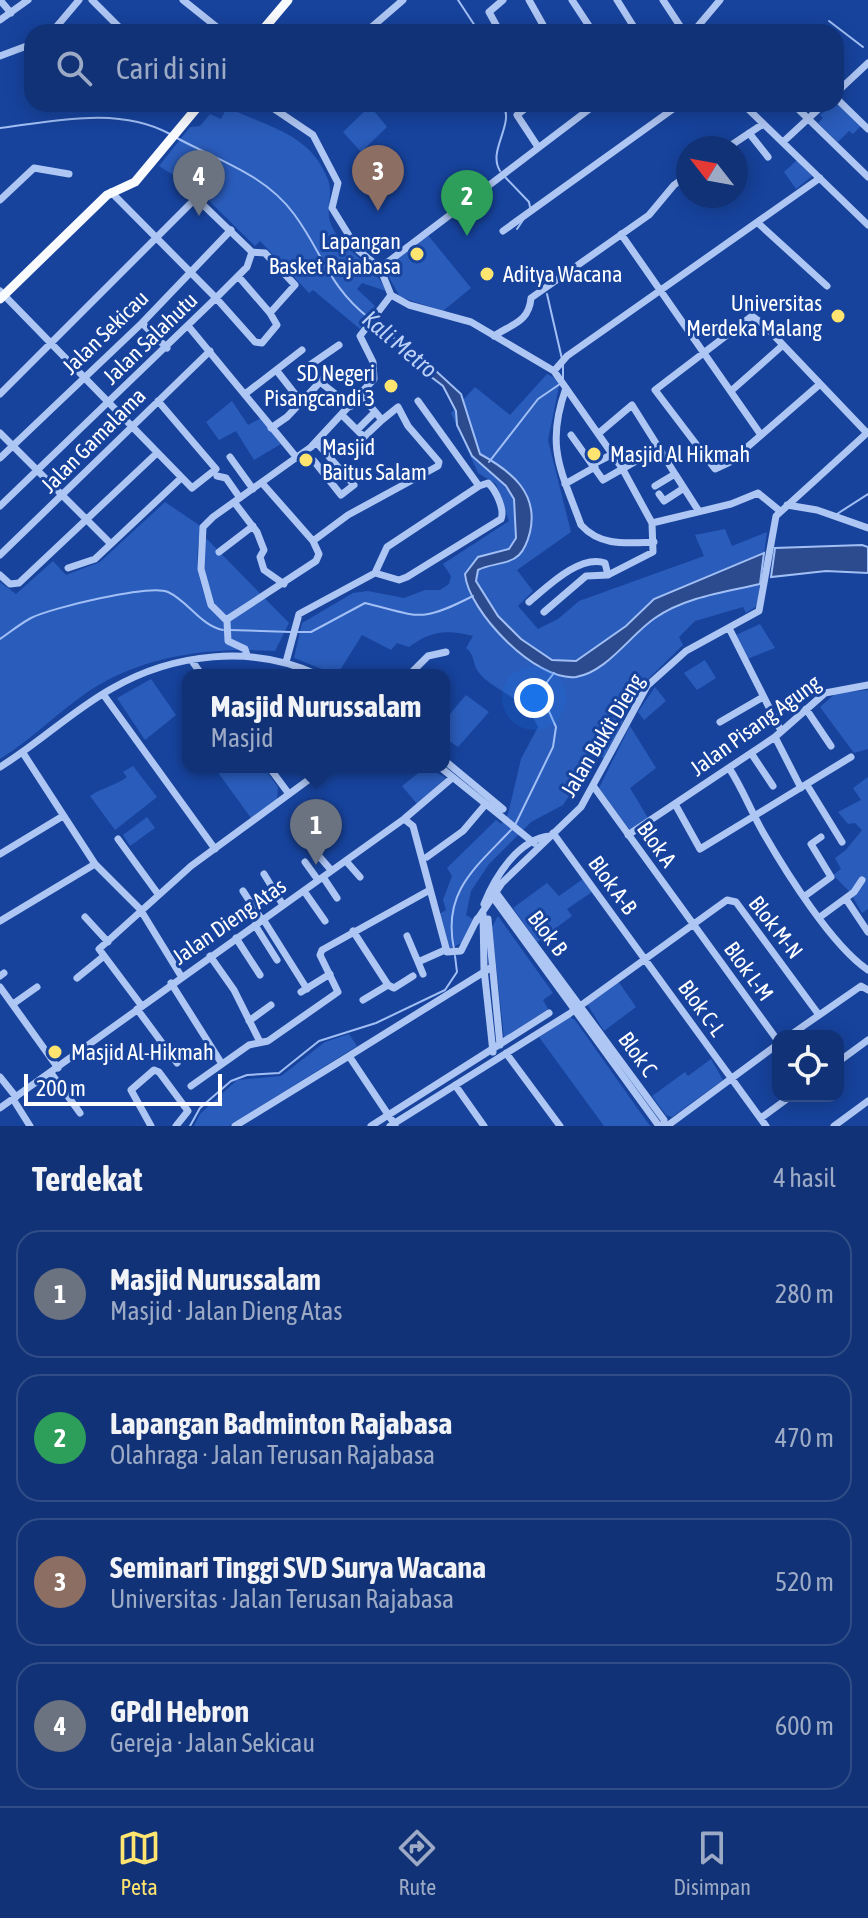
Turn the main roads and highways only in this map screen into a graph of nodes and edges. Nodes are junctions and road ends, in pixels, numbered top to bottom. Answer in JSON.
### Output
{"nodes":[{"id":1,"x":288,"y":0,"type":"edge"},
{"id":2,"x":268,"y":24,"type":"edge"},
{"id":3,"x":194,"y":112,"type":"edge"},
{"id":4,"x":1,"y":295,"type":"edge"}],
"edges":[{"from":1,"to":2,"type":"main road"},
{"from":3,"to":4,"type":"main road"}]}
